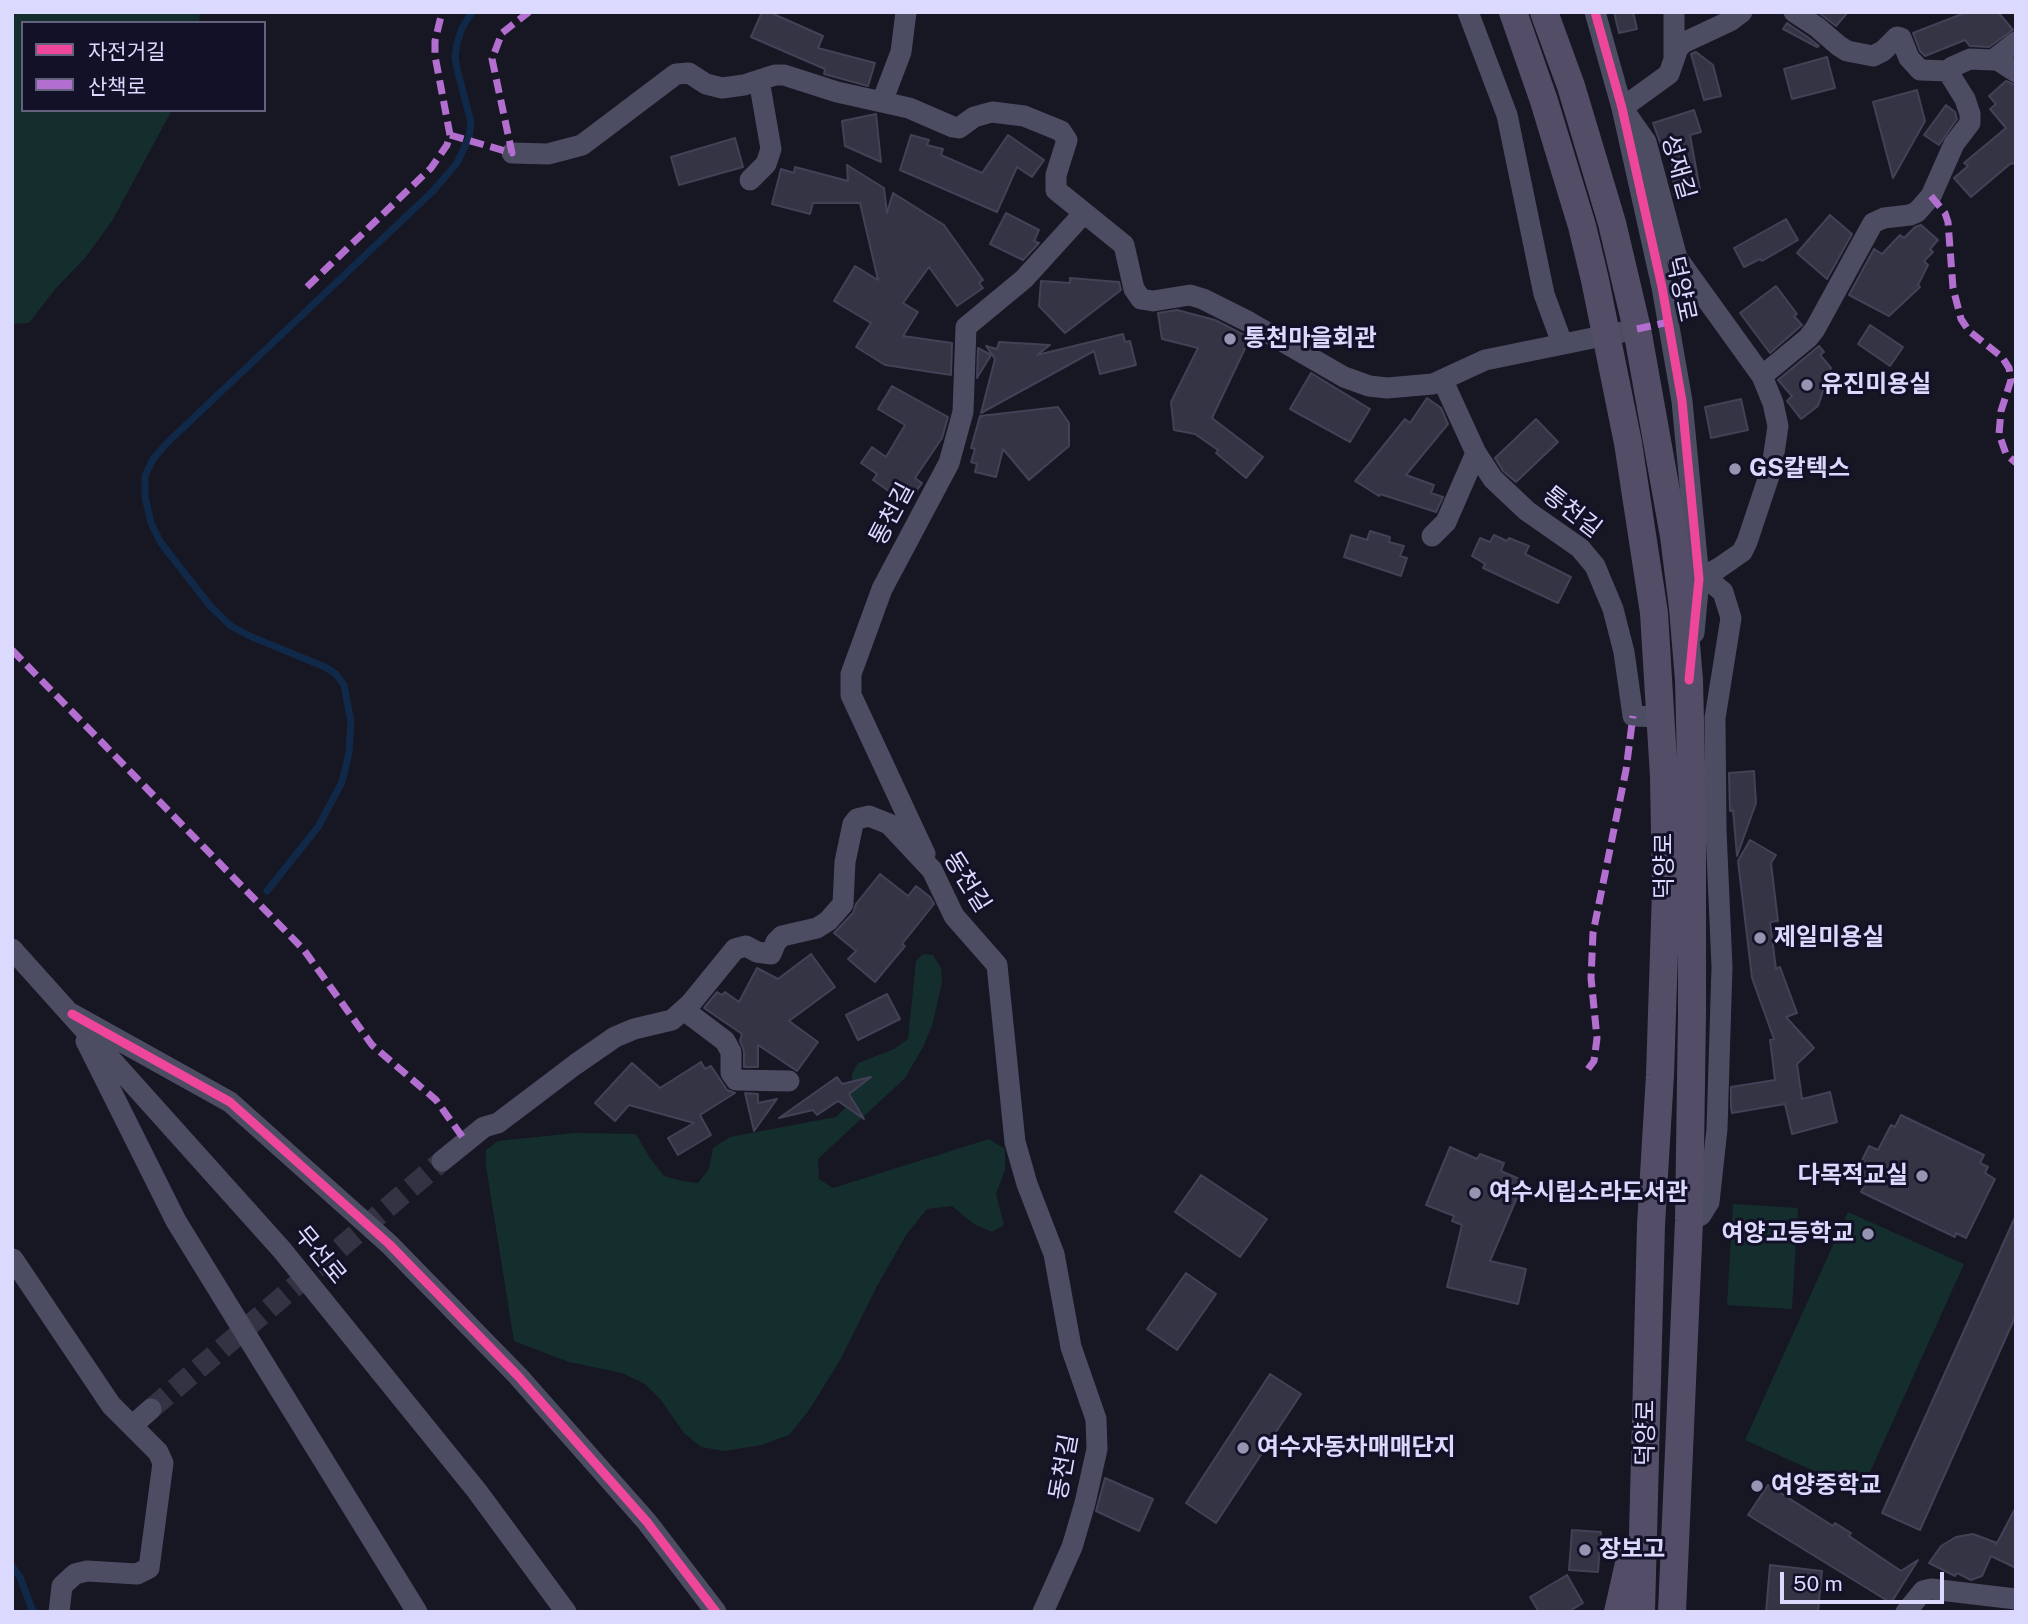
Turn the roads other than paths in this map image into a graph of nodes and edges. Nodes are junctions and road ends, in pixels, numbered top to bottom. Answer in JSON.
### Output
{"nodes":[{"id":1,"x":906,"y":12,"type":"edge"},
{"id":2,"x":1468,"y":12,"type":"edge"},
{"id":3,"x":1513,"y":12,"type":"edge"},
{"id":4,"x":1544,"y":12,"type":"edge"},
{"id":5,"x":1595,"y":12,"type":"edge"},
{"id":6,"x":1674,"y":12,"type":"edge"},
{"id":7,"x":1742,"y":12,"type":"edge"},
{"id":8,"x":1794,"y":12,"type":"edge"},
{"id":9,"x":2016,"y":42,"type":"edge"},
{"id":10,"x":1674,"y":57,"type":"junction"},
{"id":11,"x":1996,"y":59,"type":"junction"},
{"id":12,"x":1950,"y":71,"type":"junction"},
{"id":13,"x":2016,"y":72,"type":"edge"},
{"id":14,"x":759,"y":80,"type":"junction"},
{"id":15,"x":882,"y":102,"type":"junction"},
{"id":16,"x":1622,"y":108,"type":"junction"},
{"id":17,"x":512,"y":153,"type":"dead end"},
{"id":18,"x":750,"y":180,"type":"dead end"},
{"id":19,"x":1084,"y":213,"type":"junction"},
{"id":20,"x":1637,"y":329,"type":"junction"},
{"id":21,"x":1606,"y":334,"type":"junction"},
{"id":22,"x":1562,"y":343,"type":"junction"},
{"id":23,"x":1762,"y":376,"type":"junction"},
{"id":24,"x":1443,"y":382,"type":"junction"},
{"id":25,"x":1476,"y":453,"type":"junction"},
{"id":26,"x":1432,"y":536,"type":"dead end"},
{"id":27,"x":1690,"y":580,"type":"junction"},
{"id":28,"x":1661,"y":717,"type":"junction"},
{"id":29,"x":932,"y":870,"type":"junction"},
{"id":30,"x":12,"y":949,"type":"edge"},
{"id":31,"x":684,"y":1010,"type":"junction"},
{"id":32,"x":72,"y":1014,"type":"junction"},
{"id":33,"x":789,"y":1081,"type":"dead end"},
{"id":34,"x":442,"y":1161,"type":"tunnel mouth"},
{"id":35,"x":1689,"y":1222,"type":"junction"},
{"id":36,"x":1651,"y":1225,"type":"junction"},
{"id":37,"x":13,"y":1259,"type":"edge"},
{"id":38,"x":151,"y":1409,"type":"tunnel mouth"},
{"id":39,"x":132,"y":1425,"type":"junction"},
{"id":40,"x":1644,"y":1494,"type":"junction"},
{"id":41,"x":2016,"y":1600,"type":"edge"},
{"id":42,"x":59,"y":1612,"type":"edge"},
{"id":43,"x":417,"y":1612,"type":"edge"},
{"id":44,"x":566,"y":1612,"type":"edge"},
{"id":45,"x":716,"y":1612,"type":"edge"},
{"id":46,"x":1043,"y":1612,"type":"edge"},
{"id":47,"x":1618,"y":1612,"type":"edge"},
{"id":48,"x":1641,"y":1612,"type":"edge"},
{"id":49,"x":1672,"y":1612,"type":"edge"},
{"id":50,"x":1906,"y":1612,"type":"edge"}],
"edges":[{"from":1,"to":15,"type":"street"},
{"from":2,"to":22,"type":"street"},
{"from":3,"to":21,"type":"main road","name":"덕양로"},
{"from":4,"to":20,"type":"main road","name":"덕양로"},
{"from":5,"to":16,"type":"street","name":"덕양로"},
{"from":6,"to":10,"type":"street"},
{"from":7,"to":10,"type":"street"},
{"from":8,"to":12,"type":"street"},
{"from":9,"to":11,"type":"street"},
{"from":10,"to":16,"type":"street"},
{"from":11,"to":12,"type":"street"},
{"from":11,"to":13,"type":"street"},
{"from":12,"to":23,"type":"street"},
{"from":14,"to":15,"type":"street"},
{"from":14,"to":17,"type":"street"},
{"from":14,"to":18,"type":"street"},
{"from":15,"to":19,"type":"street"},
{"from":16,"to":23,"type":"street","name":"성재길"},
{"from":16,"to":27,"type":"street","name":"덕양로"},
{"from":19,"to":24,"type":"street"},
{"from":19,"to":29,"type":"street","name":"통천길"},
{"from":20,"to":21,"type":"street"},
{"from":20,"to":27,"type":"main road","name":"덕양로"},
{"from":21,"to":22,"type":"street"},
{"from":21,"to":28,"type":"main road","name":"덕양로"},
{"from":22,"to":24,"type":"street"},
{"from":23,"to":27,"type":"street","name":"성재길"},
{"from":24,"to":25,"type":"street","name":"통천길"},
{"from":25,"to":26,"type":"street"},
{"from":25,"to":28,"type":"street","name":"통천길"},
{"from":27,"to":35,"type":"main road","name":"덕양로"},
{"from":27,"to":35,"type":"street"},
{"from":28,"to":36,"type":"main road","name":"덕양로"},
{"from":29,"to":31,"type":"street","name":"동천길"},
{"from":29,"to":46,"type":"street","name":"동천길"},
{"from":30,"to":32,"type":"street","name":"무선로"},
{"from":31,"to":33,"type":"street"},
{"from":31,"to":34,"type":"street","name":"동천길"},
{"from":32,"to":43,"type":"street"},
{"from":32,"to":44,"type":"street","name":"무선로"},
{"from":32,"to":45,"type":"street"},
{"from":35,"to":36,"type":"main road"},
{"from":35,"to":49,"type":"main road","name":"덕양로"},
{"from":36,"to":40,"type":"main road","name":"덕양로"},
{"from":37,"to":39,"type":"street"},
{"from":38,"to":39,"type":"street"},
{"from":39,"to":42,"type":"street"},
{"from":40,"to":47,"type":"main road"},
{"from":40,"to":48,"type":"main road","name":"덕양로"},
{"from":41,"to":50,"type":"street"}]}
